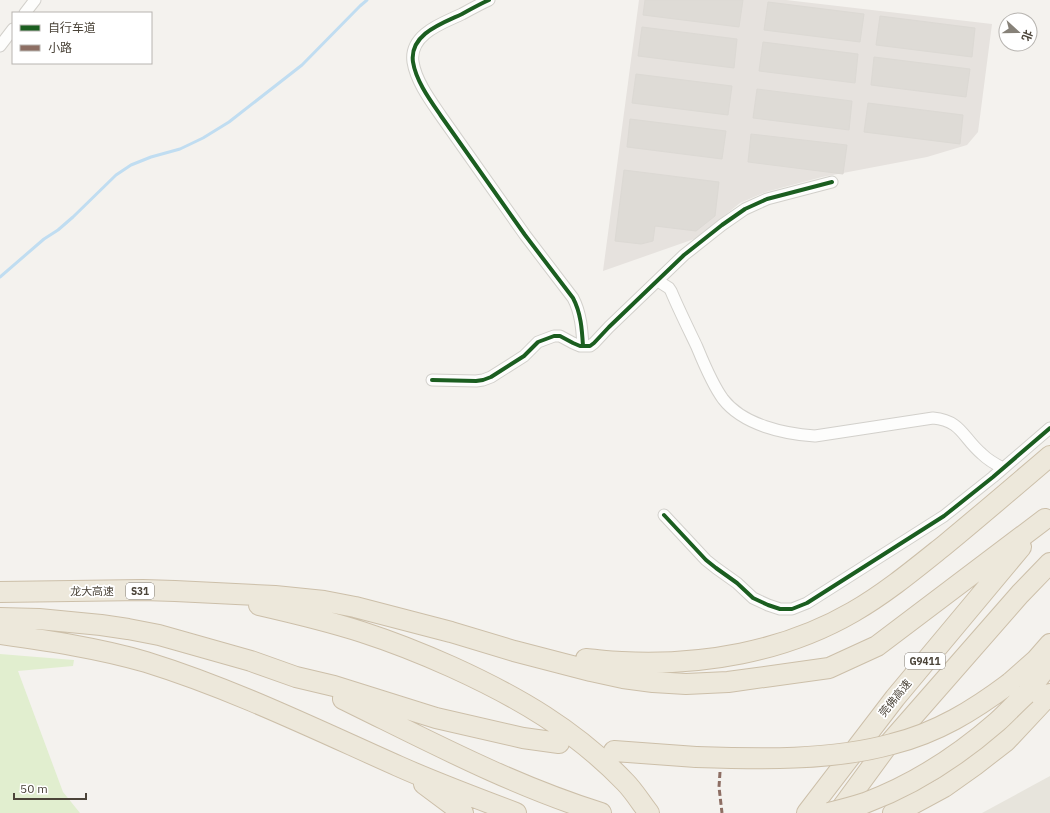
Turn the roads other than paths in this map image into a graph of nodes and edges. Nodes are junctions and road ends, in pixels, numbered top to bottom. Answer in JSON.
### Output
{"nodes":[{"id":1,"x":35,"y":0,"type":"edge"},
{"id":2,"x":489,"y":0,"type":"edge"},
{"id":3,"x":26,"y":12,"type":"edge"},
{"id":4,"x":12,"y":30,"type":"edge"},
{"id":5,"x":0,"y":46,"type":"edge"},
{"id":6,"x":832,"y":182,"type":"dead end"},
{"id":7,"x":658,"y":281,"type":"junction"},
{"id":8,"x":583,"y":346,"type":"junction"},
{"id":9,"x":432,"y":380,"type":"dead end"},
{"id":10,"x":1050,"y":428,"type":"edge"},
{"id":11,"x":1050,"y":456,"type":"edge"},
{"id":12,"x":1003,"y":468,"type":"junction"},
{"id":13,"x":664,"y":515,"type":"dead end"},
{"id":14,"x":1047,"y":517,"type":"edge"},
{"id":15,"x":1050,"y":563,"type":"edge"},
{"id":16,"x":0,"y":592,"type":"edge"},
{"id":17,"x":208,"y":594,"type":"junction"},
{"id":18,"x":0,"y":618,"type":"edge"},
{"id":19,"x":0,"y":634,"type":"edge"},
{"id":20,"x":1050,"y":644,"type":"edge"},
{"id":21,"x":514,"y":651,"type":"junction"},
{"id":22,"x":1050,"y":663,"type":"edge"},
{"id":23,"x":296,"y":677,"type":"junction"},
{"id":24,"x":1018,"y":688,"type":"junction"},
{"id":25,"x":1050,"y":694,"type":"edge"},
{"id":26,"x":559,"y":743,"type":"dead end"},
{"id":27,"x":614,"y":751,"type":"dead end"},
{"id":28,"x":398,"y":766,"type":"junction"},
{"id":29,"x":463,"y":813,"type":"edge"},
{"id":30,"x":516,"y":813,"type":"edge"},
{"id":31,"x":601,"y":813,"type":"edge"},
{"id":32,"x":650,"y":813,"type":"edge"},
{"id":33,"x":806,"y":813,"type":"edge"},
{"id":34,"x":829,"y":813,"type":"edge"},
{"id":35,"x":838,"y":813,"type":"edge"},
{"id":36,"x":893,"y":813,"type":"edge"}],
"edges":[{"from":1,"to":3,"type":"street"},
{"from":2,"to":8,"type":"street"},
{"from":4,"to":5,"type":"street"},
{"from":6,"to":7,"type":"street"},
{"from":7,"to":8,"type":"street"},
{"from":7,"to":12,"type":"street"},
{"from":8,"to":9,"type":"street"},
{"from":10,"to":12,"type":"street"},
{"from":11,"to":21,"type":"highway"},
{"from":12,"to":13,"type":"street"},
{"from":14,"to":21,"type":"highway"},
{"from":14,"to":33,"type":"highway","name":"莞佛高速","number":"G9411"},
{"from":15,"to":35,"type":"highway","number":"G9411"},
{"from":16,"to":17,"type":"highway","name":"龙大高速","number":"S31"},
{"from":17,"to":21,"type":"highway"},
{"from":17,"to":32,"type":"highway"},
{"from":18,"to":23,"type":"highway"},
{"from":19,"to":28,"type":"highway"},
{"from":20,"to":24,"type":"highway"},
{"from":22,"to":24,"type":"highway"},
{"from":23,"to":26,"type":"highway"},
{"from":23,"to":31,"type":"highway"},
{"from":24,"to":27,"type":"highway","bridge":true},
{"from":24,"to":34,"type":"highway","bridge":true},
{"from":25,"to":36,"type":"highway"},
{"from":28,"to":29,"type":"highway"},
{"from":28,"to":30,"type":"highway"}]}
